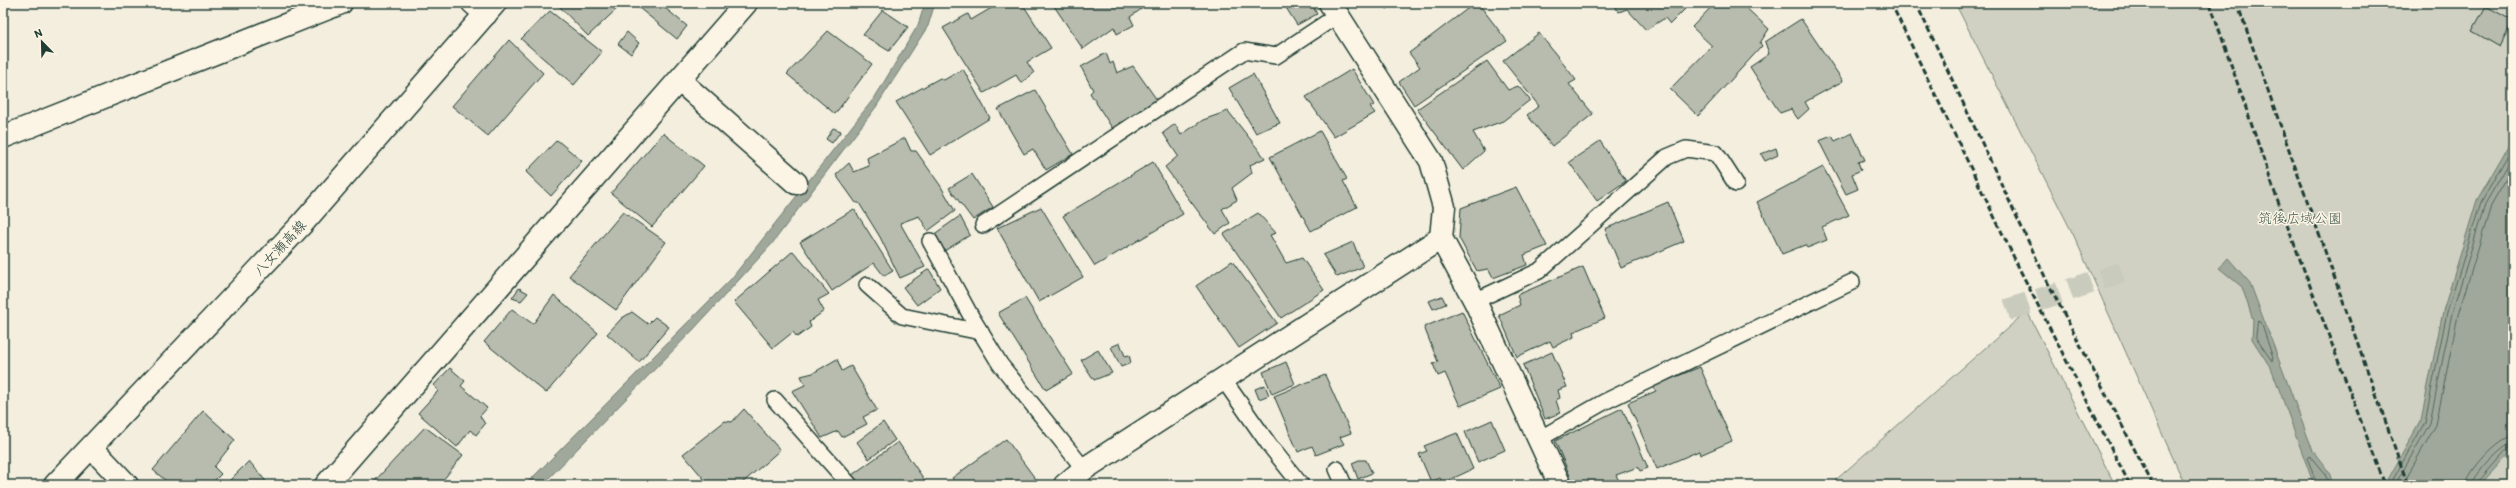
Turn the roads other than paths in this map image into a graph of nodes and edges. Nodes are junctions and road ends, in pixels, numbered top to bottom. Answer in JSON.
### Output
{"nodes":[{"id":1,"x":341,"y":3,"type":"edge"},
{"id":2,"x":746,"y":3,"type":"edge"},
{"id":3,"x":485,"y":7,"type":"edge"},
{"id":4,"x":1334,"y":9,"type":"edge"},
{"id":5,"x":680,"y":81,"type":"junction"},
{"id":6,"x":3,"y":137,"type":"edge"},
{"id":7,"x":796,"y":182,"type":"dead end"},
{"id":8,"x":1736,"y":184,"type":"dead end"},
{"id":9,"x":983,"y":226,"type":"dead end"},
{"id":10,"x":1441,"y":238,"type":"junction"},
{"id":11,"x":930,"y":241,"type":"dead end"},
{"id":12,"x":1852,"y":282,"type":"dead end"},
{"id":13,"x":867,"y":285,"type":"dead end"},
{"id":14,"x":1475,"y":301,"type":"junction"},
{"id":15,"x":981,"y":332,"type":"junction"},
{"id":16,"x":1223,"y":379,"type":"junction"},
{"id":17,"x":775,"y":400,"type":"dead end"},
{"id":18,"x":1539,"y":439,"type":"junction"},
{"id":19,"x":92,"y":448,"type":"junction"},
{"id":20,"x":1084,"y":469,"type":"junction"},
{"id":21,"x":1337,"y":469,"type":"dead end"},
{"id":22,"x":55,"y":485,"type":"edge"},
{"id":23,"x":127,"y":485,"type":"edge"},
{"id":24,"x":326,"y":485,"type":"edge"},
{"id":25,"x":850,"y":485,"type":"edge"},
{"id":26,"x":1065,"y":485,"type":"edge"},
{"id":27,"x":1301,"y":485,"type":"edge"},
{"id":28,"x":1344,"y":485,"type":"edge"},
{"id":29,"x":1560,"y":485,"type":"edge"}],
"edges":[{"from":1,"to":6,"type":"street"},
{"from":2,"to":5,"type":"street"},
{"from":3,"to":19,"type":"street","name":"八女瀬高線"},
{"from":4,"to":9,"type":"lane"},
{"from":4,"to":10,"type":"street"},
{"from":5,"to":7,"type":"street"},
{"from":5,"to":24,"type":"street"},
{"from":8,"to":14,"type":"lane"},
{"from":10,"to":14,"type":"street"},
{"from":10,"to":16,"type":"street"},
{"from":11,"to":15,"type":"lane"},
{"from":12,"to":18,"type":"lane"},
{"from":13,"to":15,"type":"lane"},
{"from":14,"to":18,"type":"street"},
{"from":15,"to":20,"type":"lane"},
{"from":16,"to":20,"type":"street"},
{"from":16,"to":27,"type":"lane"},
{"from":17,"to":25,"type":"lane"},
{"from":18,"to":29,"type":"street"},
{"from":19,"to":22,"type":"street","name":"八女瀬高線"},
{"from":19,"to":23,"type":"street"},
{"from":20,"to":26,"type":"street"},
{"from":21,"to":28,"type":"lane"}]}
